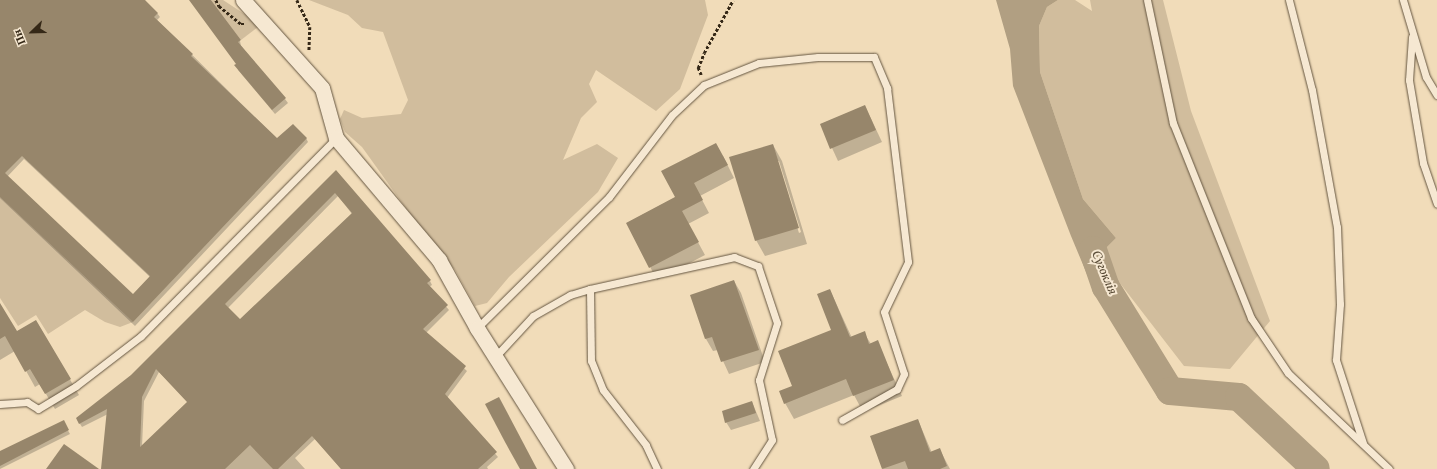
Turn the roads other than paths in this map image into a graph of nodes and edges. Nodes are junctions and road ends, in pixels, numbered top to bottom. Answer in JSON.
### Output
{"nodes":[{"id":1,"x":243,"y":0,"type":"edge"},
{"id":2,"x":1147,"y":0,"type":"edge"},
{"id":3,"x":1289,"y":0,"type":"edge"},
{"id":4,"x":1403,"y":0,"type":"edge"},
{"id":5,"x":1412,"y":37,"type":"junction"},
{"id":6,"x":1437,"y":95,"type":"edge"},
{"id":7,"x":336,"y":138,"type":"junction"},
{"id":8,"x":1437,"y":204,"type":"edge"},
{"id":9,"x":590,"y":288,"type":"junction"},
{"id":10,"x":477,"y":328,"type":"junction"},
{"id":11,"x":495,"y":357,"type":"junction"},
{"id":12,"x":0,"y":404,"type":"edge"},
{"id":13,"x":842,"y":420,"type":"dead end"},
{"id":14,"x":1364,"y":445,"type":"junction"},
{"id":15,"x":566,"y":469,"type":"edge"},
{"id":16,"x":657,"y":469,"type":"edge"},
{"id":17,"x":753,"y":469,"type":"edge"},
{"id":18,"x":1389,"y":469,"type":"edge"}],
"edges":[{"from":1,"to":7,"type":"street"},
{"from":2,"to":14,"type":"lane"},
{"from":3,"to":14,"type":"lane"},
{"from":4,"to":5,"type":"lane"},
{"from":5,"to":6,"type":"lane"},
{"from":5,"to":8,"type":"lane"},
{"from":7,"to":10,"type":"street"},
{"from":7,"to":12,"type":"lane"},
{"from":9,"to":11,"type":"lane"},
{"from":9,"to":16,"type":"lane"},
{"from":9,"to":17,"type":"lane"},
{"from":10,"to":11,"type":"street"},
{"from":10,"to":13,"type":"lane"},
{"from":11,"to":15,"type":"street"},
{"from":14,"to":18,"type":"lane"}]}
